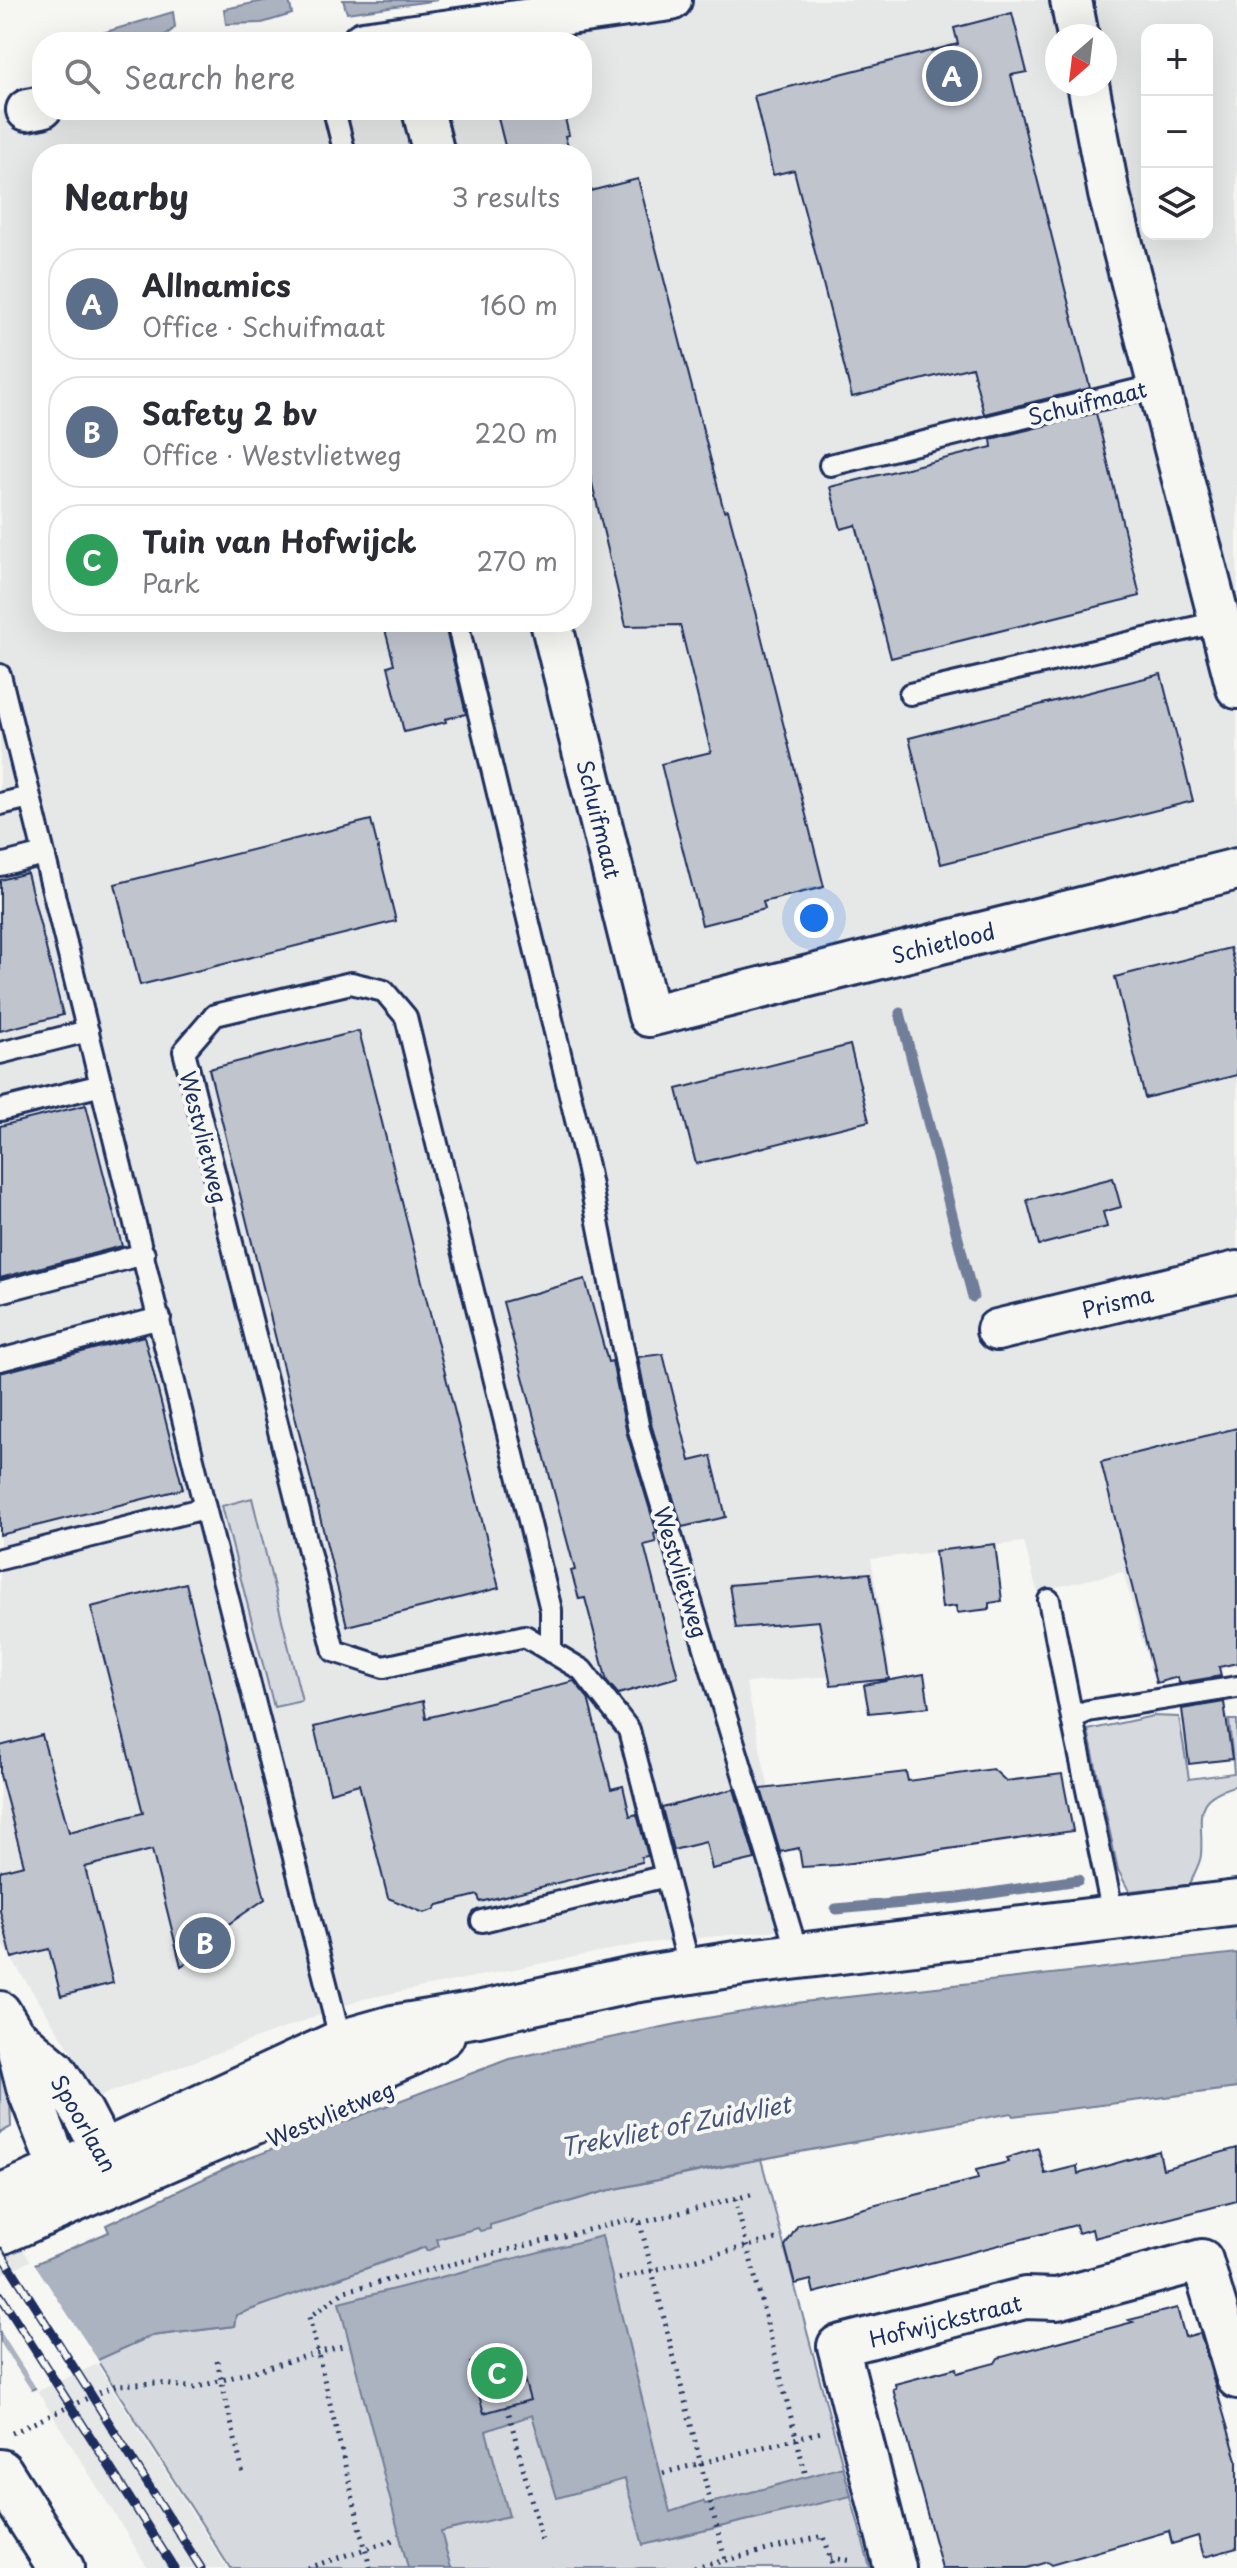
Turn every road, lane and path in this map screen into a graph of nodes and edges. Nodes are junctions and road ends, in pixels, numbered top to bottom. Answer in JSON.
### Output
{"nodes":[{"id":1,"x":671,"y":0,"type":"edge"},
{"id":2,"x":1071,"y":0,"type":"edge"},
{"id":3,"x":1076,"y":24,"type":"edge"},
{"id":4,"x":453,"y":32,"type":"edge"},
{"id":5,"x":1090,"y":96,"type":"edge"},
{"id":6,"x":336,"y":120,"type":"edge"},
{"id":7,"x":426,"y":120,"type":"edge"},
{"id":8,"x":342,"y":144,"type":"edge"},
{"id":9,"x":432,"y":144,"type":"edge"},
{"id":10,"x":1158,"y":385,"type":"junction"},
{"id":11,"x":830,"y":465,"type":"dead end"},
{"id":12,"x":1218,"y":622,"type":"junction"},
{"id":13,"x":459,"y":632,"type":"edge"},
{"id":14,"x":553,"y":632,"type":"edge"},
{"id":15,"x":0,"y":675,"type":"edge"},
{"id":16,"x":1237,"y":688,"type":"edge"},
{"id":17,"x":910,"y":694,"type":"dead end"},
{"id":18,"x":30,"y":797,"type":"junction"},
{"id":19,"x":0,"y":804,"type":"edge"},
{"id":20,"x":44,"y":854,"type":"junction"},
{"id":21,"x":0,"y":865,"type":"edge"},
{"id":22,"x":1237,"y":869,"type":"edge"},
{"id":23,"x":649,"y":1016,"type":"joint"},
{"id":24,"x":88,"y":1031,"type":"junction"},
{"id":25,"x":0,"y":1053,"type":"edge"},
{"id":26,"x":102,"y":1085,"type":"junction"},
{"id":27,"x":0,"y":1110,"type":"edge"},
{"id":28,"x":144,"y":1254,"type":"junction"},
{"id":29,"x":1237,"y":1272,"type":"edge"},
{"id":30,"x":0,"y":1292,"type":"edge"},
{"id":31,"x":160,"y":1318,"type":"junction"},
{"id":32,"x":997,"y":1330,"type":"dead end"},
{"id":33,"x":0,"y":1360,"type":"edge"},
{"id":34,"x":205,"y":1508,"type":"junction"},
{"id":35,"x":0,"y":1559,"type":"edge"},
{"id":36,"x":1049,"y":1600,"type":"dead end"},
{"id":37,"x":551,"y":1652,"type":"junction"},
{"id":38,"x":1237,"y":1687,"type":"edge"},
{"id":39,"x":1072,"y":1718,"type":"junction"},
{"id":40,"x":666,"y":1876,"type":"junction"},
{"id":41,"x":1237,"y":1903,"type":"edge"},
{"id":42,"x":1114,"y":1919,"type":"junction"},
{"id":43,"x":482,"y":1921,"type":"dead end"},
{"id":44,"x":798,"y":1955,"type":"junction"},
{"id":45,"x":690,"y":1970,"type":"junction"},
{"id":46,"x":7,"y":2024,"type":"edge"},
{"id":47,"x":347,"y":2060,"type":"junction"},
{"id":48,"x":111,"y":2167,"type":"junction"},
{"id":49,"x":65,"y":2186,"type":"junction"},
{"id":50,"x":754,"y":2194,"type":"dead end"},
{"id":51,"x":0,"y":2197,"type":"edge"},
{"id":52,"x":735,"y":2199,"type":"junction"},
{"id":53,"x":640,"y":2223,"type":"junction"},
{"id":54,"x":0,"y":2232,"type":"edge"},
{"id":55,"x":776,"y":2239,"type":"dead end"},
{"id":56,"x":747,"y":2246,"type":"junction"},
{"id":57,"x":651,"y":2271,"type":"junction"},
{"id":58,"x":619,"y":2279,"type":"dead end"},
{"id":59,"x":346,"y":2345,"type":"dead end"},
{"id":60,"x":317,"y":2352,"type":"junction"},
{"id":61,"x":217,"y":2361,"type":"dead end"},
{"id":62,"x":1237,"y":2378,"type":"edge"},
{"id":63,"x":220,"y":2381,"type":"junction"},
{"id":64,"x":507,"y":2406,"type":"dead end"},
{"id":65,"x":826,"y":2431,"type":"dead end"},
{"id":66,"x":0,"y":2438,"type":"edge"},
{"id":67,"x":798,"y":2438,"type":"junction"},
{"id":68,"x":701,"y":2463,"type":"junction"},
{"id":69,"x":0,"y":2472,"type":"edge"},
{"id":70,"x":805,"y":2472,"type":"dead end"},
{"id":71,"x":663,"y":2473,"type":"dead end"},
{"id":72,"x":243,"y":2474,"type":"dead end"},
{"id":73,"x":393,"y":2540,"type":"dead end"},
{"id":74,"x":543,"y":2545,"type":"dead end"},
{"id":75,"x":365,"y":2549,"type":"junction"},
{"id":76,"x":830,"y":2558,"type":"junction"},
{"id":77,"x":725,"y":2560,"type":"junction"},
{"id":78,"x":856,"y":2561,"type":"dead end"},
{"id":79,"x":61,"y":2568,"type":"edge"},
{"id":80,"x":307,"y":2568,"type":"edge"},
{"id":81,"x":370,"y":2568,"type":"edge"},
{"id":82,"x":694,"y":2568,"type":"edge"},
{"id":83,"x":833,"y":2568,"type":"edge"},
{"id":84,"x":895,"y":2568,"type":"edge"}],
"edges":[{"from":1,"to":4,"type":"street"},
{"from":2,"to":3,"type":"street"},
{"from":5,"to":10,"type":"street","name":"Schuifmaat"},
{"from":6,"to":8,"type":"lane"},
{"from":7,"to":9,"type":"street"},
{"from":10,"to":11,"type":"lane","name":"Schuifmaat"},
{"from":10,"to":12,"type":"street","name":"Schuifmaat"},
{"from":12,"to":16,"type":"street","name":"Schuifmaat"},
{"from":12,"to":17,"type":"lane"},
{"from":13,"to":44,"type":"lane","name":"Westvlietweg"},
{"from":14,"to":23,"type":"street","name":"Schuifmaat"},
{"from":15,"to":18,"type":"lane"},
{"from":18,"to":19,"type":"lane"},
{"from":18,"to":20,"type":"lane"},
{"from":20,"to":21,"type":"lane"},
{"from":20,"to":24,"type":"lane"},
{"from":22,"to":23,"type":"street","name":"Schietlood"},
{"from":24,"to":25,"type":"lane"},
{"from":24,"to":26,"type":"lane"},
{"from":26,"to":27,"type":"lane"},
{"from":26,"to":28,"type":"lane"},
{"from":28,"to":30,"type":"lane"},
{"from":28,"to":31,"type":"lane"},
{"from":29,"to":32,"type":"street","name":"Prisma"},
{"from":31,"to":33,"type":"lane"},
{"from":31,"to":34,"type":"lane"},
{"from":34,"to":35,"type":"lane"},
{"from":34,"to":47,"type":"lane"},
{"from":36,"to":39,"type":"lane"},
{"from":37,"to":37,"type":"lane","name":"Westvlietweg"},
{"from":37,"to":40,"type":"lane","name":"Westvlietweg"},
{"from":38,"to":39,"type":"lane"},
{"from":39,"to":42,"type":"lane"},
{"from":40,"to":43,"type":"lane"},
{"from":40,"to":45,"type":"lane","name":"Westvlietweg"},
{"from":41,"to":42,"type":"main road"},
{"from":42,"to":44,"type":"main road"},
{"from":44,"to":45,"type":"main road"},
{"from":45,"to":47,"type":"main road"},
{"from":46,"to":48,"type":"street","name":"Spoorlaan"},
{"from":46,"to":49,"type":"street","name":"Spoorlaan"},
{"from":47,"to":48,"type":"main road"},
{"from":48,"to":49,"type":"main road"},
{"from":49,"to":51,"type":"main road"},
{"from":49,"to":54,"type":"main road"},
{"from":50,"to":52,"type":"path"},
{"from":52,"to":53,"type":"path"},
{"from":52,"to":56,"type":"path"},
{"from":53,"to":57,"type":"path"},
{"from":53,"to":60,"type":"path"},
{"from":55,"to":56,"type":"path"},
{"from":56,"to":57,"type":"path"},
{"from":56,"to":67,"type":"path"},
{"from":57,"to":58,"type":"path"},
{"from":57,"to":68,"type":"path"},
{"from":59,"to":60,"type":"path"},
{"from":60,"to":63,"type":"path"},
{"from":60,"to":75,"type":"path"},
{"from":61,"to":63,"type":"path"},
{"from":62,"to":84,"type":"street","name":"Hofwijckstraat"},
{"from":63,"to":66,"type":"path"},
{"from":63,"to":72,"type":"path"},
{"from":64,"to":74,"type":"path"},
{"from":65,"to":67,"type":"path"},
{"from":67,"to":68,"type":"path"},
{"from":67,"to":70,"type":"path"},
{"from":68,"to":71,"type":"path"},
{"from":68,"to":77,"type":"path"},
{"from":69,"to":79,"type":"main road"},
{"from":73,"to":75,"type":"path"},
{"from":75,"to":80,"type":"path"},
{"from":75,"to":81,"type":"path"},
{"from":76,"to":77,"type":"path"},
{"from":76,"to":78,"type":"path"},
{"from":76,"to":83,"type":"path"},
{"from":77,"to":82,"type":"path"}]}
